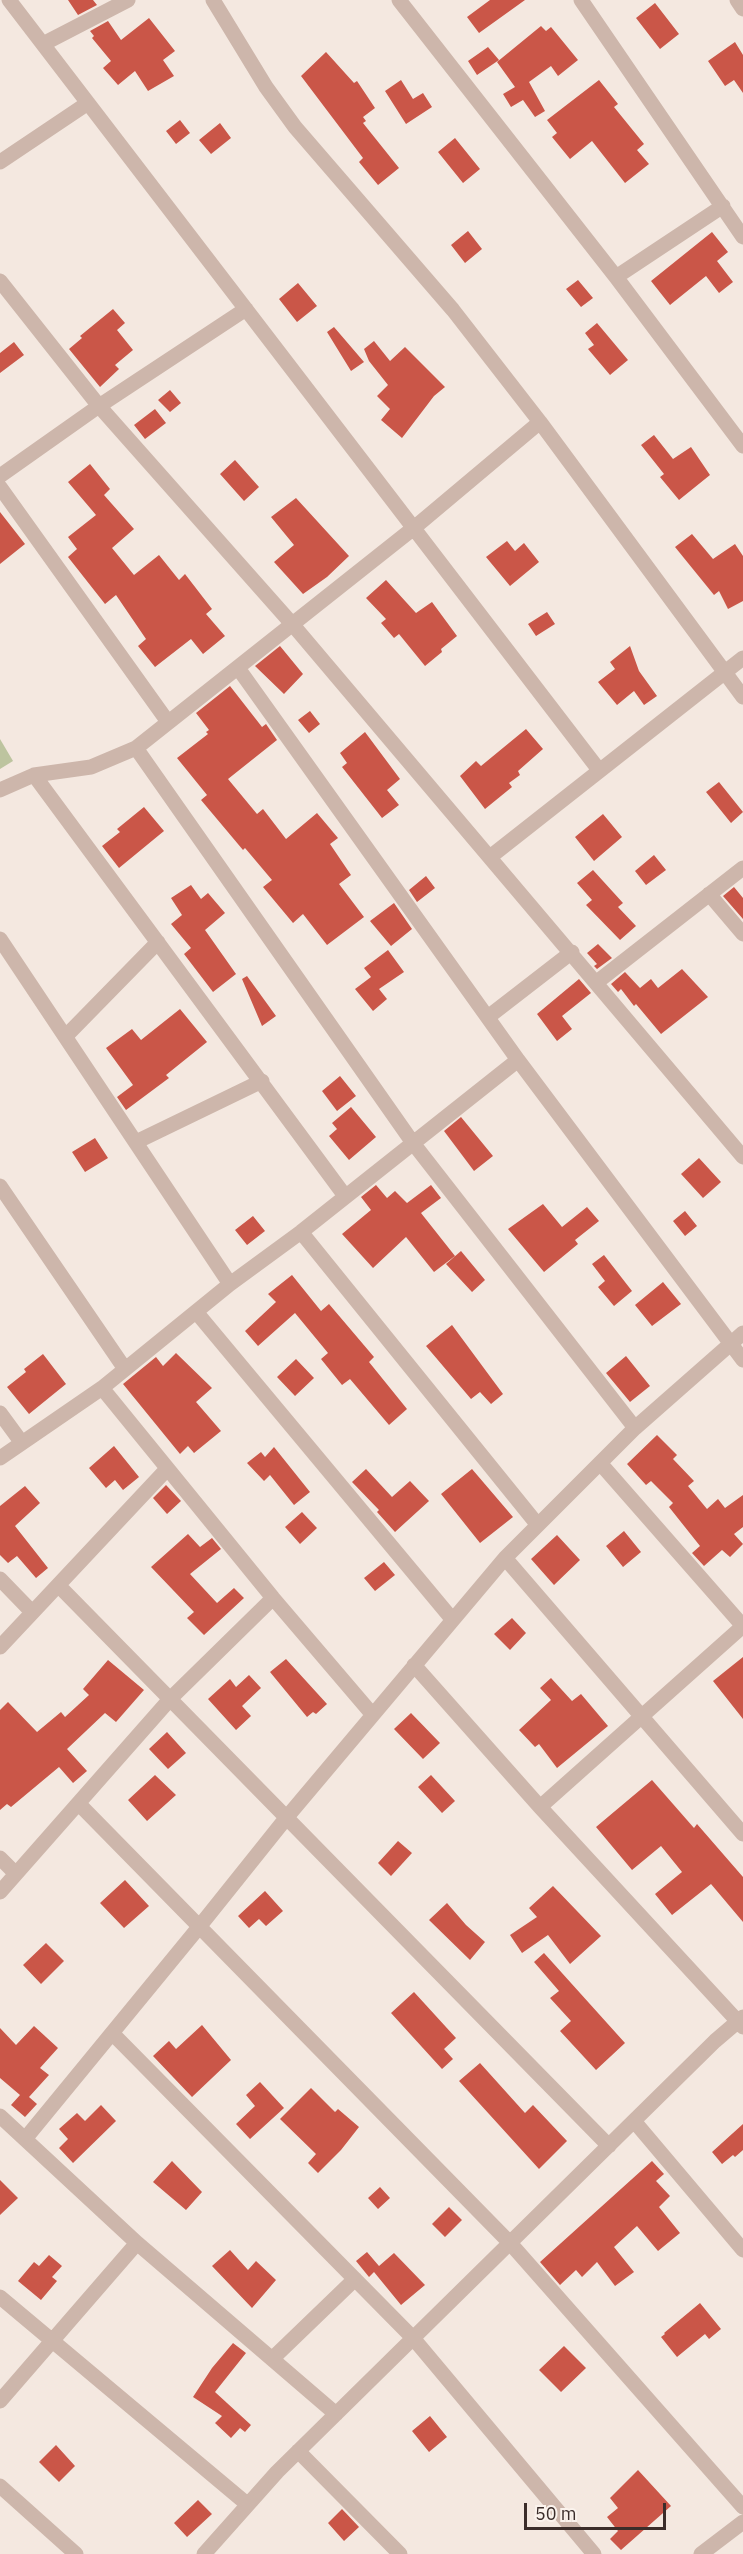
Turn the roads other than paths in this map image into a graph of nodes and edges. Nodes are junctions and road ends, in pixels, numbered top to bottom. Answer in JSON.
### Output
{"nodes":[{"id":1,"x":9,"y":0,"type":"edge"},
{"id":2,"x":128,"y":0,"type":"edge"},
{"id":3,"x":213,"y":0,"type":"edge"},
{"id":4,"x":399,"y":0,"type":"edge"},
{"id":5,"x":581,"y":0,"type":"edge"},
{"id":6,"x":737,"y":0,"type":"edge"},
{"id":7,"x":743,"y":9,"type":"edge"},
{"id":8,"x":43,"y":44,"type":"junction"},
{"id":9,"x":88,"y":104,"type":"junction"},
{"id":10,"x":0,"y":162,"type":"edge"},
{"id":11,"x":723,"y":206,"type":"junction"},
{"id":12,"x":743,"y":237,"type":"edge"},
{"id":13,"x":616,"y":277,"type":"junction"},
{"id":14,"x":0,"y":281,"type":"edge"},
{"id":15,"x":246,"y":309,"type":"junction"},
{"id":16,"x":99,"y":406,"type":"junction"},
{"id":17,"x":540,"y":422,"type":"junction"},
{"id":18,"x":743,"y":446,"type":"edge"},
{"id":19,"x":0,"y":476,"type":"edge"},
{"id":20,"x":0,"y":487,"type":"edge"},
{"id":21,"x":415,"y":527,"type":"junction"},
{"id":22,"x":293,"y":625,"type":"junction"},
{"id":23,"x":743,"y":658,"type":"edge"},
{"id":24,"x":238,"y":668,"type":"junction"},
{"id":25,"x":724,"y":673,"type":"junction"},
{"id":26,"x":743,"y":697,"type":"edge"},
{"id":27,"x":168,"y":722,"type":"junction"},
{"id":28,"x":136,"y":748,"type":"junction"},
{"id":29,"x":599,"y":770,"type":"junction"},
{"id":30,"x":34,"y":775,"type":"junction"},
{"id":31,"x":0,"y":790,"type":"edge"},
{"id":32,"x":490,"y":857,"type":"junction"},
{"id":33,"x":743,"y":868,"type":"edge"},
{"id":34,"x":709,"y":894,"type":"junction"},
{"id":35,"x":743,"y":934,"type":"edge"},
{"id":36,"x":0,"y":939,"type":"edge"},
{"id":37,"x":158,"y":942,"type":"junction"},
{"id":38,"x":572,"y":952,"type":"junction"},
{"id":39,"x":597,"y":982,"type":"junction"},
{"id":40,"x":488,"y":1017,"type":"junction"},
{"id":41,"x":66,"y":1036,"type":"junction"},
{"id":42,"x":518,"y":1060,"type":"junction"},
{"id":43,"x":262,"y":1081,"type":"junction"},
{"id":44,"x":136,"y":1142,"type":"junction"},
{"id":45,"x":413,"y":1143,"type":"junction"},
{"id":46,"x":743,"y":1157,"type":"edge"},
{"id":47,"x":0,"y":1186,"type":"edge"},
{"id":48,"x":345,"y":1196,"type":"junction"},
{"id":49,"x":301,"y":1232,"type":"junction"},
{"id":50,"x":230,"y":1284,"type":"junction"},
{"id":51,"x":197,"y":1312,"type":"junction"},
{"id":52,"x":743,"y":1333,"type":"edge"},
{"id":53,"x":730,"y":1344,"type":"junction"},
{"id":54,"x":743,"y":1360,"type":"edge"},
{"id":55,"x":125,"y":1369,"type":"junction"},
{"id":56,"x":102,"y":1388,"type":"junction"},
{"id":57,"x":0,"y":1413,"type":"edge"},
{"id":58,"x":635,"y":1428,"type":"junction"},
{"id":59,"x":22,"y":1443,"type":"junction"},
{"id":60,"x":0,"y":1458,"type":"edge"},
{"id":61,"x":600,"y":1463,"type":"junction"},
{"id":62,"x":167,"y":1469,"type":"junction"},
{"id":63,"x":537,"y":1524,"type":"junction"},
{"id":64,"x":505,"y":1558,"type":"junction"},
{"id":65,"x":0,"y":1579,"type":"edge"},
{"id":66,"x":59,"y":1586,"type":"junction"},
{"id":67,"x":273,"y":1598,"type":"junction"},
{"id":68,"x":32,"y":1612,"type":"junction"},
{"id":69,"x":452,"y":1619,"type":"junction"},
{"id":70,"x":0,"y":1647,"type":"edge"},
{"id":71,"x":414,"y":1665,"type":"junction"},
{"id":72,"x":171,"y":1698,"type":"junction"},
{"id":73,"x":372,"y":1714,"type":"junction"},
{"id":74,"x":643,"y":1717,"type":"junction"},
{"id":75,"x":79,"y":1804,"type":"junction"},
{"id":76,"x":540,"y":1807,"type":"junction"},
{"id":77,"x":287,"y":1816,"type":"junction"},
{"id":78,"x":743,"y":1834,"type":"edge"},
{"id":79,"x":0,"y":1858,"type":"edge"},
{"id":80,"x":16,"y":1874,"type":"junction"},
{"id":81,"x":0,"y":1892,"type":"edge"},
{"id":82,"x":199,"y":1928,"type":"junction"},
{"id":83,"x":741,"y":2021,"type":"edge"},
{"id":84,"x":113,"y":2034,"type":"junction"},
{"id":85,"x":0,"y":2116,"type":"edge"},
{"id":86,"x":634,"y":2121,"type":"junction"},
{"id":87,"x":25,"y":2139,"type":"junction"},
{"id":88,"x":609,"y":2146,"type":"junction"},
{"id":89,"x":137,"y":2242,"type":"junction"},
{"id":90,"x":510,"y":2243,"type":"junction"},
{"id":91,"x":743,"y":2250,"type":"edge"},
{"id":92,"x":355,"y":2279,"type":"junction"},
{"id":93,"x":0,"y":2297,"type":"edge"},
{"id":94,"x":413,"y":2338,"type":"junction"},
{"id":95,"x":54,"y":2340,"type":"junction"},
{"id":96,"x":272,"y":2359,"type":"junction"},
{"id":97,"x":0,"y":2401,"type":"edge"},
{"id":98,"x":336,"y":2414,"type":"junction"},
{"id":99,"x":298,"y":2451,"type":"junction"},
{"id":100,"x":0,"y":2486,"type":"edge"},
{"id":101,"x":247,"y":2504,"type":"junction"},
{"id":102,"x":743,"y":2507,"type":"edge"},
{"id":103,"x":743,"y":2522,"type":"edge"},
{"id":104,"x":76,"y":2554,"type":"edge"},
{"id":105,"x":204,"y":2554,"type":"edge"},
{"id":106,"x":400,"y":2554,"type":"edge"},
{"id":107,"x":594,"y":2554,"type":"edge"},
{"id":108,"x":701,"y":2554,"type":"edge"}],
"edges":[{"from":1,"to":8,"type":"street"},
{"from":2,"to":8,"type":"street"},
{"from":3,"to":17,"type":"street"},
{"from":4,"to":13,"type":"street"},
{"from":5,"to":11,"type":"street"},
{"from":6,"to":7,"type":"street"},
{"from":8,"to":9,"type":"street"},
{"from":9,"to":10,"type":"street"},
{"from":9,"to":15,"type":"street"},
{"from":11,"to":12,"type":"street"},
{"from":11,"to":13,"type":"street"},
{"from":13,"to":18,"type":"street"},
{"from":14,"to":16,"type":"street"},
{"from":15,"to":16,"type":"street"},
{"from":15,"to":21,"type":"street"},
{"from":16,"to":19,"type":"street"},
{"from":16,"to":22,"type":"street"},
{"from":17,"to":21,"type":"street"},
{"from":17,"to":25,"type":"street"},
{"from":20,"to":27,"type":"street"},
{"from":21,"to":22,"type":"street"},
{"from":21,"to":29,"type":"street"},
{"from":22,"to":24,"type":"street"},
{"from":22,"to":32,"type":"street"},
{"from":23,"to":25,"type":"street"},
{"from":24,"to":27,"type":"street"},
{"from":24,"to":40,"type":"street"},
{"from":25,"to":26,"type":"street"},
{"from":25,"to":29,"type":"street"},
{"from":27,"to":28,"type":"street"},
{"from":28,"to":30,"type":"street"},
{"from":28,"to":45,"type":"street"},
{"from":29,"to":32,"type":"street"},
{"from":30,"to":31,"type":"street"},
{"from":30,"to":37,"type":"street"},
{"from":32,"to":38,"type":"street"},
{"from":33,"to":34,"type":"street"},
{"from":34,"to":35,"type":"street"},
{"from":34,"to":39,"type":"street"},
{"from":36,"to":41,"type":"street"},
{"from":37,"to":41,"type":"street"},
{"from":37,"to":43,"type":"street"},
{"from":38,"to":39,"type":"street"},
{"from":38,"to":40,"type":"street"},
{"from":39,"to":46,"type":"street"},
{"from":40,"to":42,"type":"street"},
{"from":41,"to":44,"type":"street"},
{"from":42,"to":45,"type":"street"},
{"from":42,"to":53,"type":"street"},
{"from":43,"to":44,"type":"street"},
{"from":43,"to":48,"type":"street"},
{"from":44,"to":50,"type":"street"},
{"from":45,"to":48,"type":"street"},
{"from":45,"to":58,"type":"street"},
{"from":47,"to":55,"type":"street"},
{"from":48,"to":49,"type":"street"},
{"from":49,"to":50,"type":"street"},
{"from":49,"to":63,"type":"street"},
{"from":50,"to":51,"type":"street"},
{"from":51,"to":55,"type":"street"},
{"from":51,"to":69,"type":"street"},
{"from":52,"to":53,"type":"street"},
{"from":53,"to":54,"type":"street"},
{"from":53,"to":58,"type":"street"},
{"from":55,"to":56,"type":"street"},
{"from":56,"to":59,"type":"street"},
{"from":56,"to":62,"type":"street"},
{"from":57,"to":59,"type":"street"},
{"from":58,"to":61,"type":"street"},
{"from":59,"to":60,"type":"street"},
{"from":61,"to":63,"type":"street"},
{"from":61,"to":74,"type":"street"},
{"from":62,"to":66,"type":"street"},
{"from":62,"to":67,"type":"street"},
{"from":63,"to":64,"type":"street"},
{"from":64,"to":69,"type":"street"},
{"from":64,"to":74,"type":"street"},
{"from":65,"to":68,"type":"street"},
{"from":66,"to":68,"type":"street"},
{"from":66,"to":72,"type":"street"},
{"from":67,"to":72,"type":"street"},
{"from":67,"to":73,"type":"street"},
{"from":68,"to":70,"type":"street"},
{"from":69,"to":71,"type":"street"},
{"from":71,"to":73,"type":"street"},
{"from":71,"to":76,"type":"street"},
{"from":72,"to":75,"type":"street"},
{"from":72,"to":77,"type":"street"},
{"from":73,"to":77,"type":"street"},
{"from":74,"to":76,"type":"street"},
{"from":74,"to":78,"type":"street"},
{"from":75,"to":80,"type":"street"},
{"from":75,"to":82,"type":"street"},
{"from":76,"to":83,"type":"street"},
{"from":77,"to":82,"type":"street"},
{"from":77,"to":88,"type":"street"},
{"from":79,"to":80,"type":"street"},
{"from":80,"to":81,"type":"street"},
{"from":82,"to":84,"type":"street"},
{"from":82,"to":90,"type":"street"},
{"from":83,"to":86,"type":"street"},
{"from":84,"to":87,"type":"street"},
{"from":84,"to":92,"type":"street"},
{"from":85,"to":87,"type":"street"},
{"from":86,"to":88,"type":"street"},
{"from":86,"to":91,"type":"street"},
{"from":87,"to":89,"type":"street"},
{"from":88,"to":90,"type":"street"},
{"from":89,"to":95,"type":"street"},
{"from":89,"to":96,"type":"street"},
{"from":90,"to":94,"type":"street"},
{"from":90,"to":102,"type":"street"},
{"from":92,"to":94,"type":"street"},
{"from":92,"to":96,"type":"street"},
{"from":93,"to":95,"type":"street"},
{"from":94,"to":98,"type":"street"},
{"from":94,"to":107,"type":"street"},
{"from":95,"to":97,"type":"street"},
{"from":95,"to":101,"type":"street"},
{"from":96,"to":98,"type":"street"},
{"from":98,"to":99,"type":"street"},
{"from":99,"to":101,"type":"street"},
{"from":99,"to":106,"type":"street"},
{"from":100,"to":104,"type":"street"},
{"from":101,"to":105,"type":"street"},
{"from":103,"to":108,"type":"street"}]}
